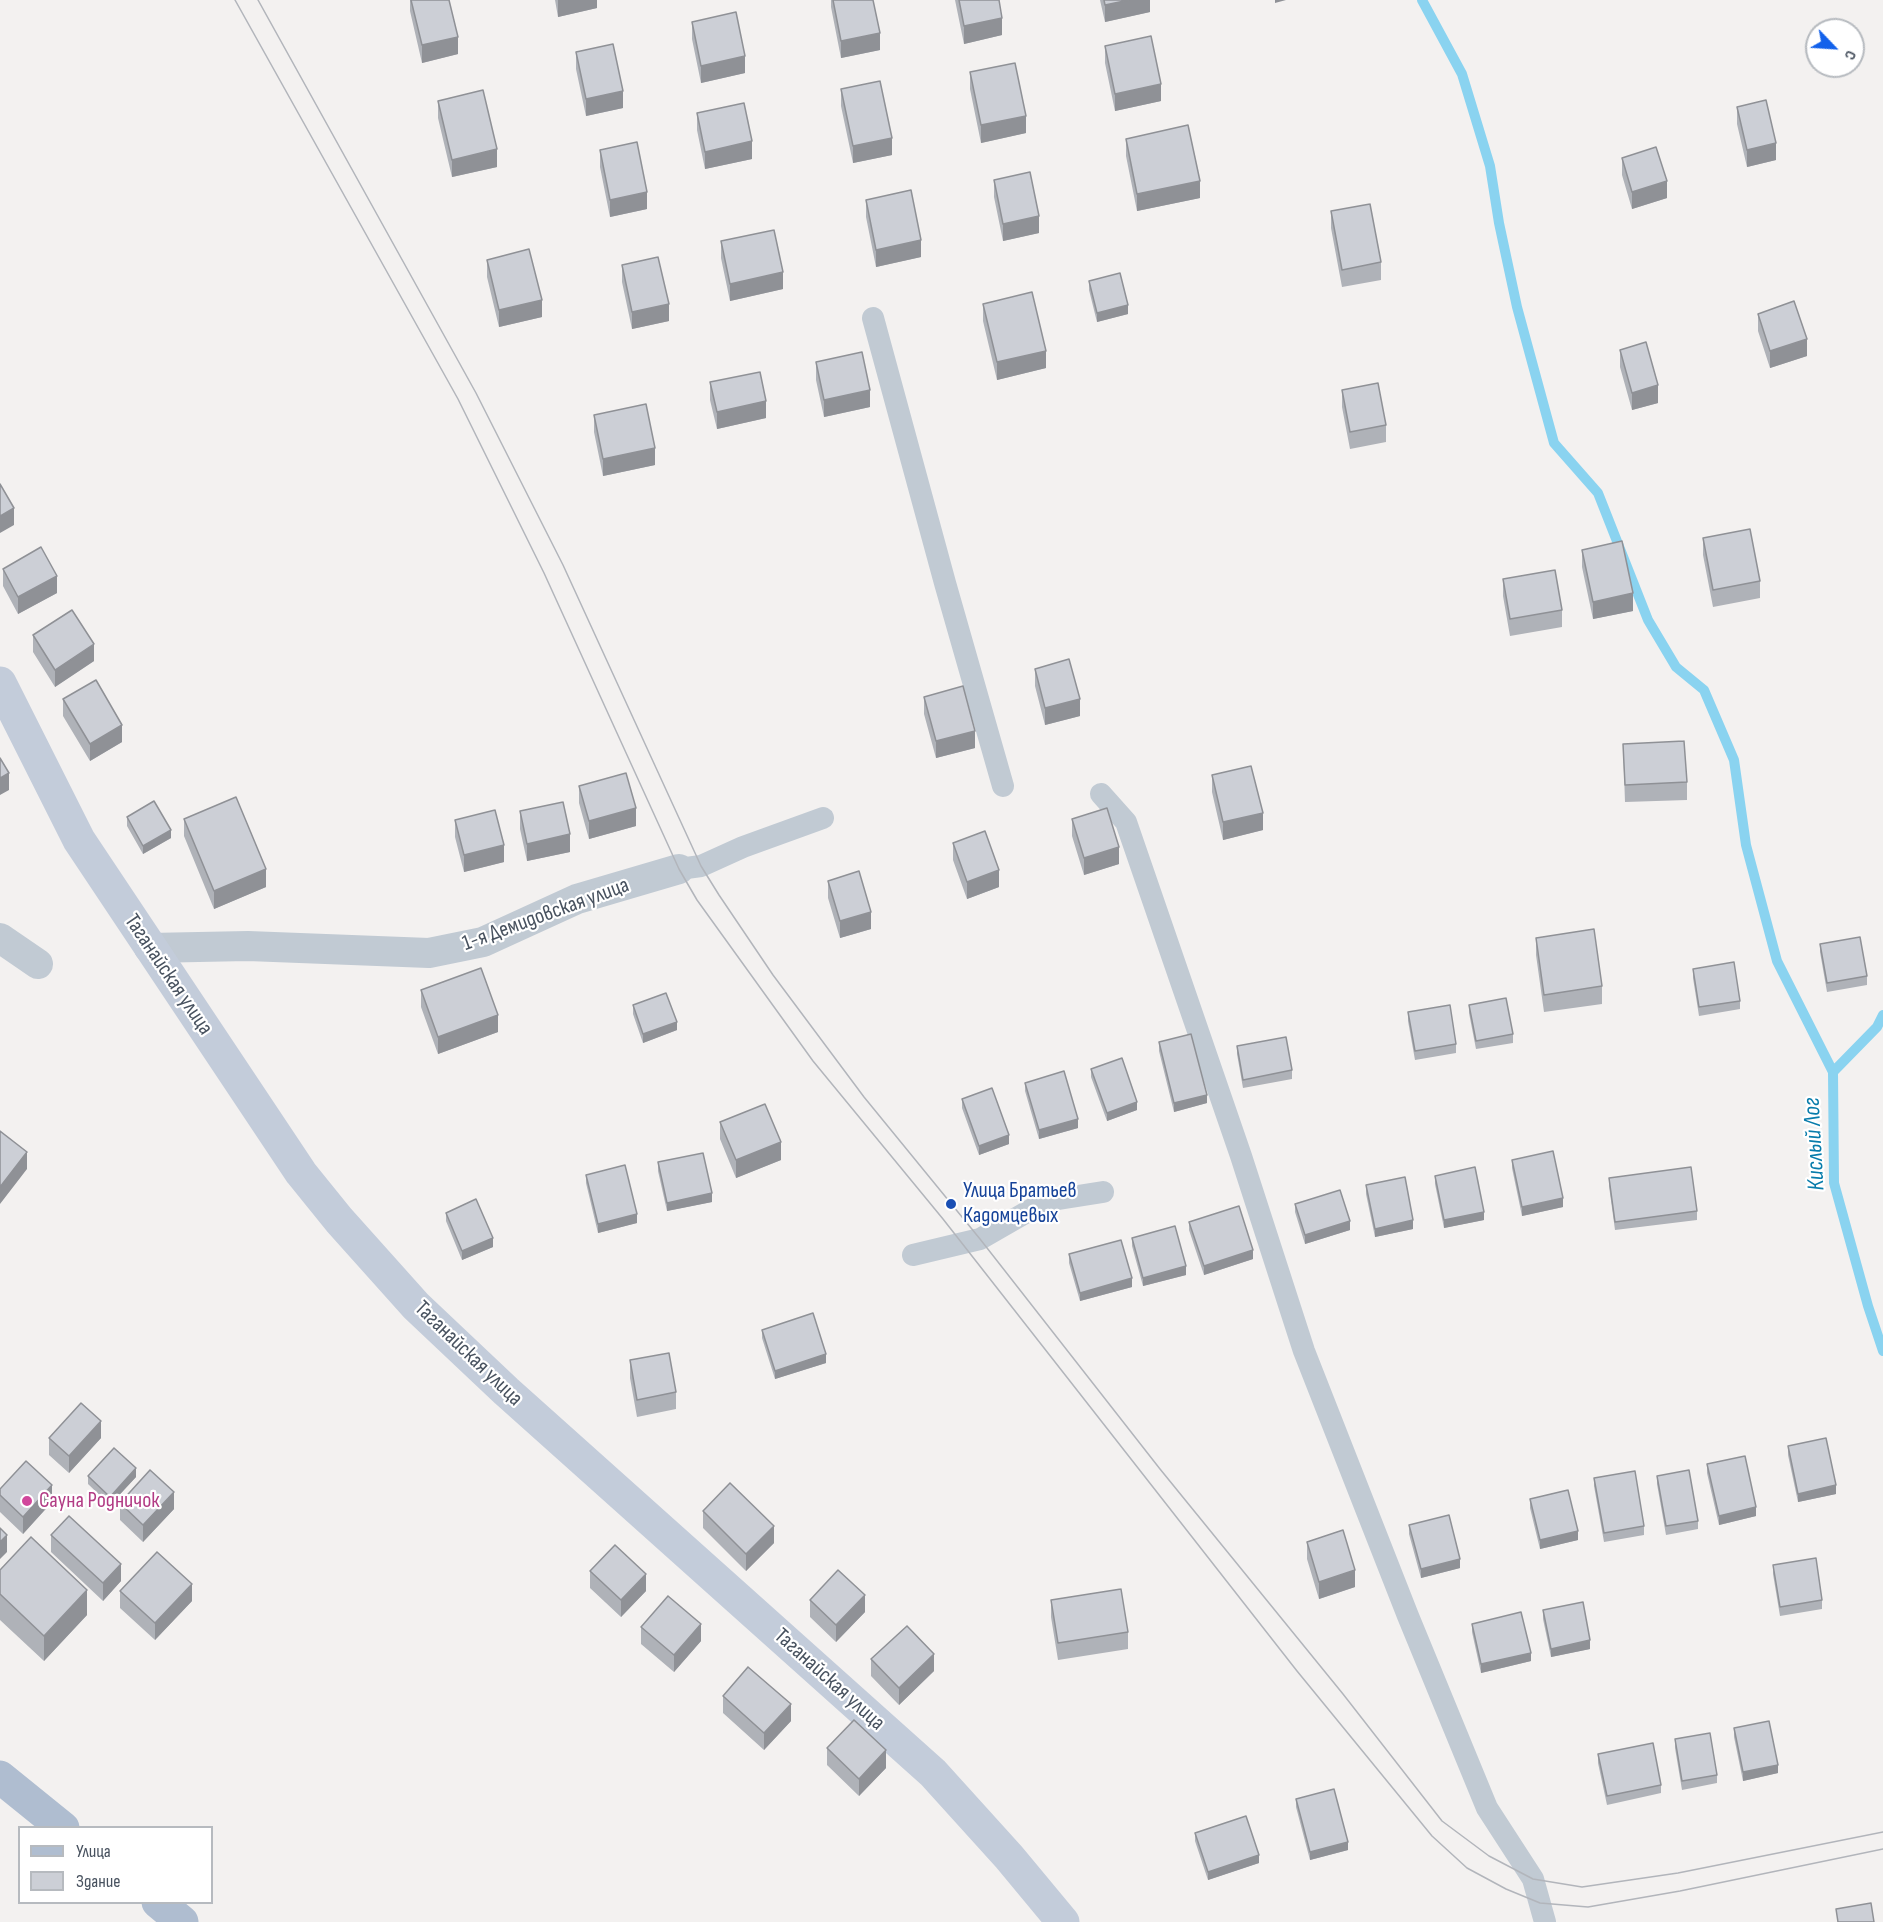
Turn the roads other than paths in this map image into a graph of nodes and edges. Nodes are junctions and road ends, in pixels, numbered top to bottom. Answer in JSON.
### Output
{"nodes":[{"id":1,"x":873,"y":318,"type":"dead end"},
{"id":2,"x":0,"y":683,"type":"edge"},
{"id":3,"x":1004,"y":786,"type":"dead end"},
{"id":4,"x":1101,"y":794,"type":"dead end"},
{"id":5,"x":823,"y":818,"type":"dead end"},
{"id":6,"x":679,"y":869,"type":"joint"},
{"id":7,"x":0,"y":938,"type":"edge"},
{"id":8,"x":149,"y":948,"type":"junction"},
{"id":9,"x":38,"y":963,"type":"dead end"},
{"id":10,"x":1103,"y":1192,"type":"dead end"},
{"id":11,"x":913,"y":1255,"type":"dead end"},
{"id":12,"x":0,"y":1777,"type":"edge"},
{"id":13,"x":62,"y":1826,"type":"edge"},
{"id":14,"x":160,"y":1904,"type":"edge"},
{"id":15,"x":182,"y":1922,"type":"edge"},
{"id":16,"x":1063,"y":1922,"type":"edge"},
{"id":17,"x":1545,"y":1922,"type":"edge"}],
"edges":[{"from":1,"to":3,"type":"street"},
{"from":2,"to":8,"type":"main road","name":"Таганайская улица"},
{"from":4,"to":17,"type":"street"},
{"from":5,"to":6,"type":"street","name":"1-я Демидовская улица"},
{"from":6,"to":8,"type":"street","name":"1-я Демидовская улица"},
{"from":7,"to":9,"type":"street"},
{"from":8,"to":16,"type":"main road","name":"Таганайская улица"},
{"from":10,"to":11,"type":"street"},
{"from":12,"to":13,"type":"main road"},
{"from":14,"to":15,"type":"main road"}]}
